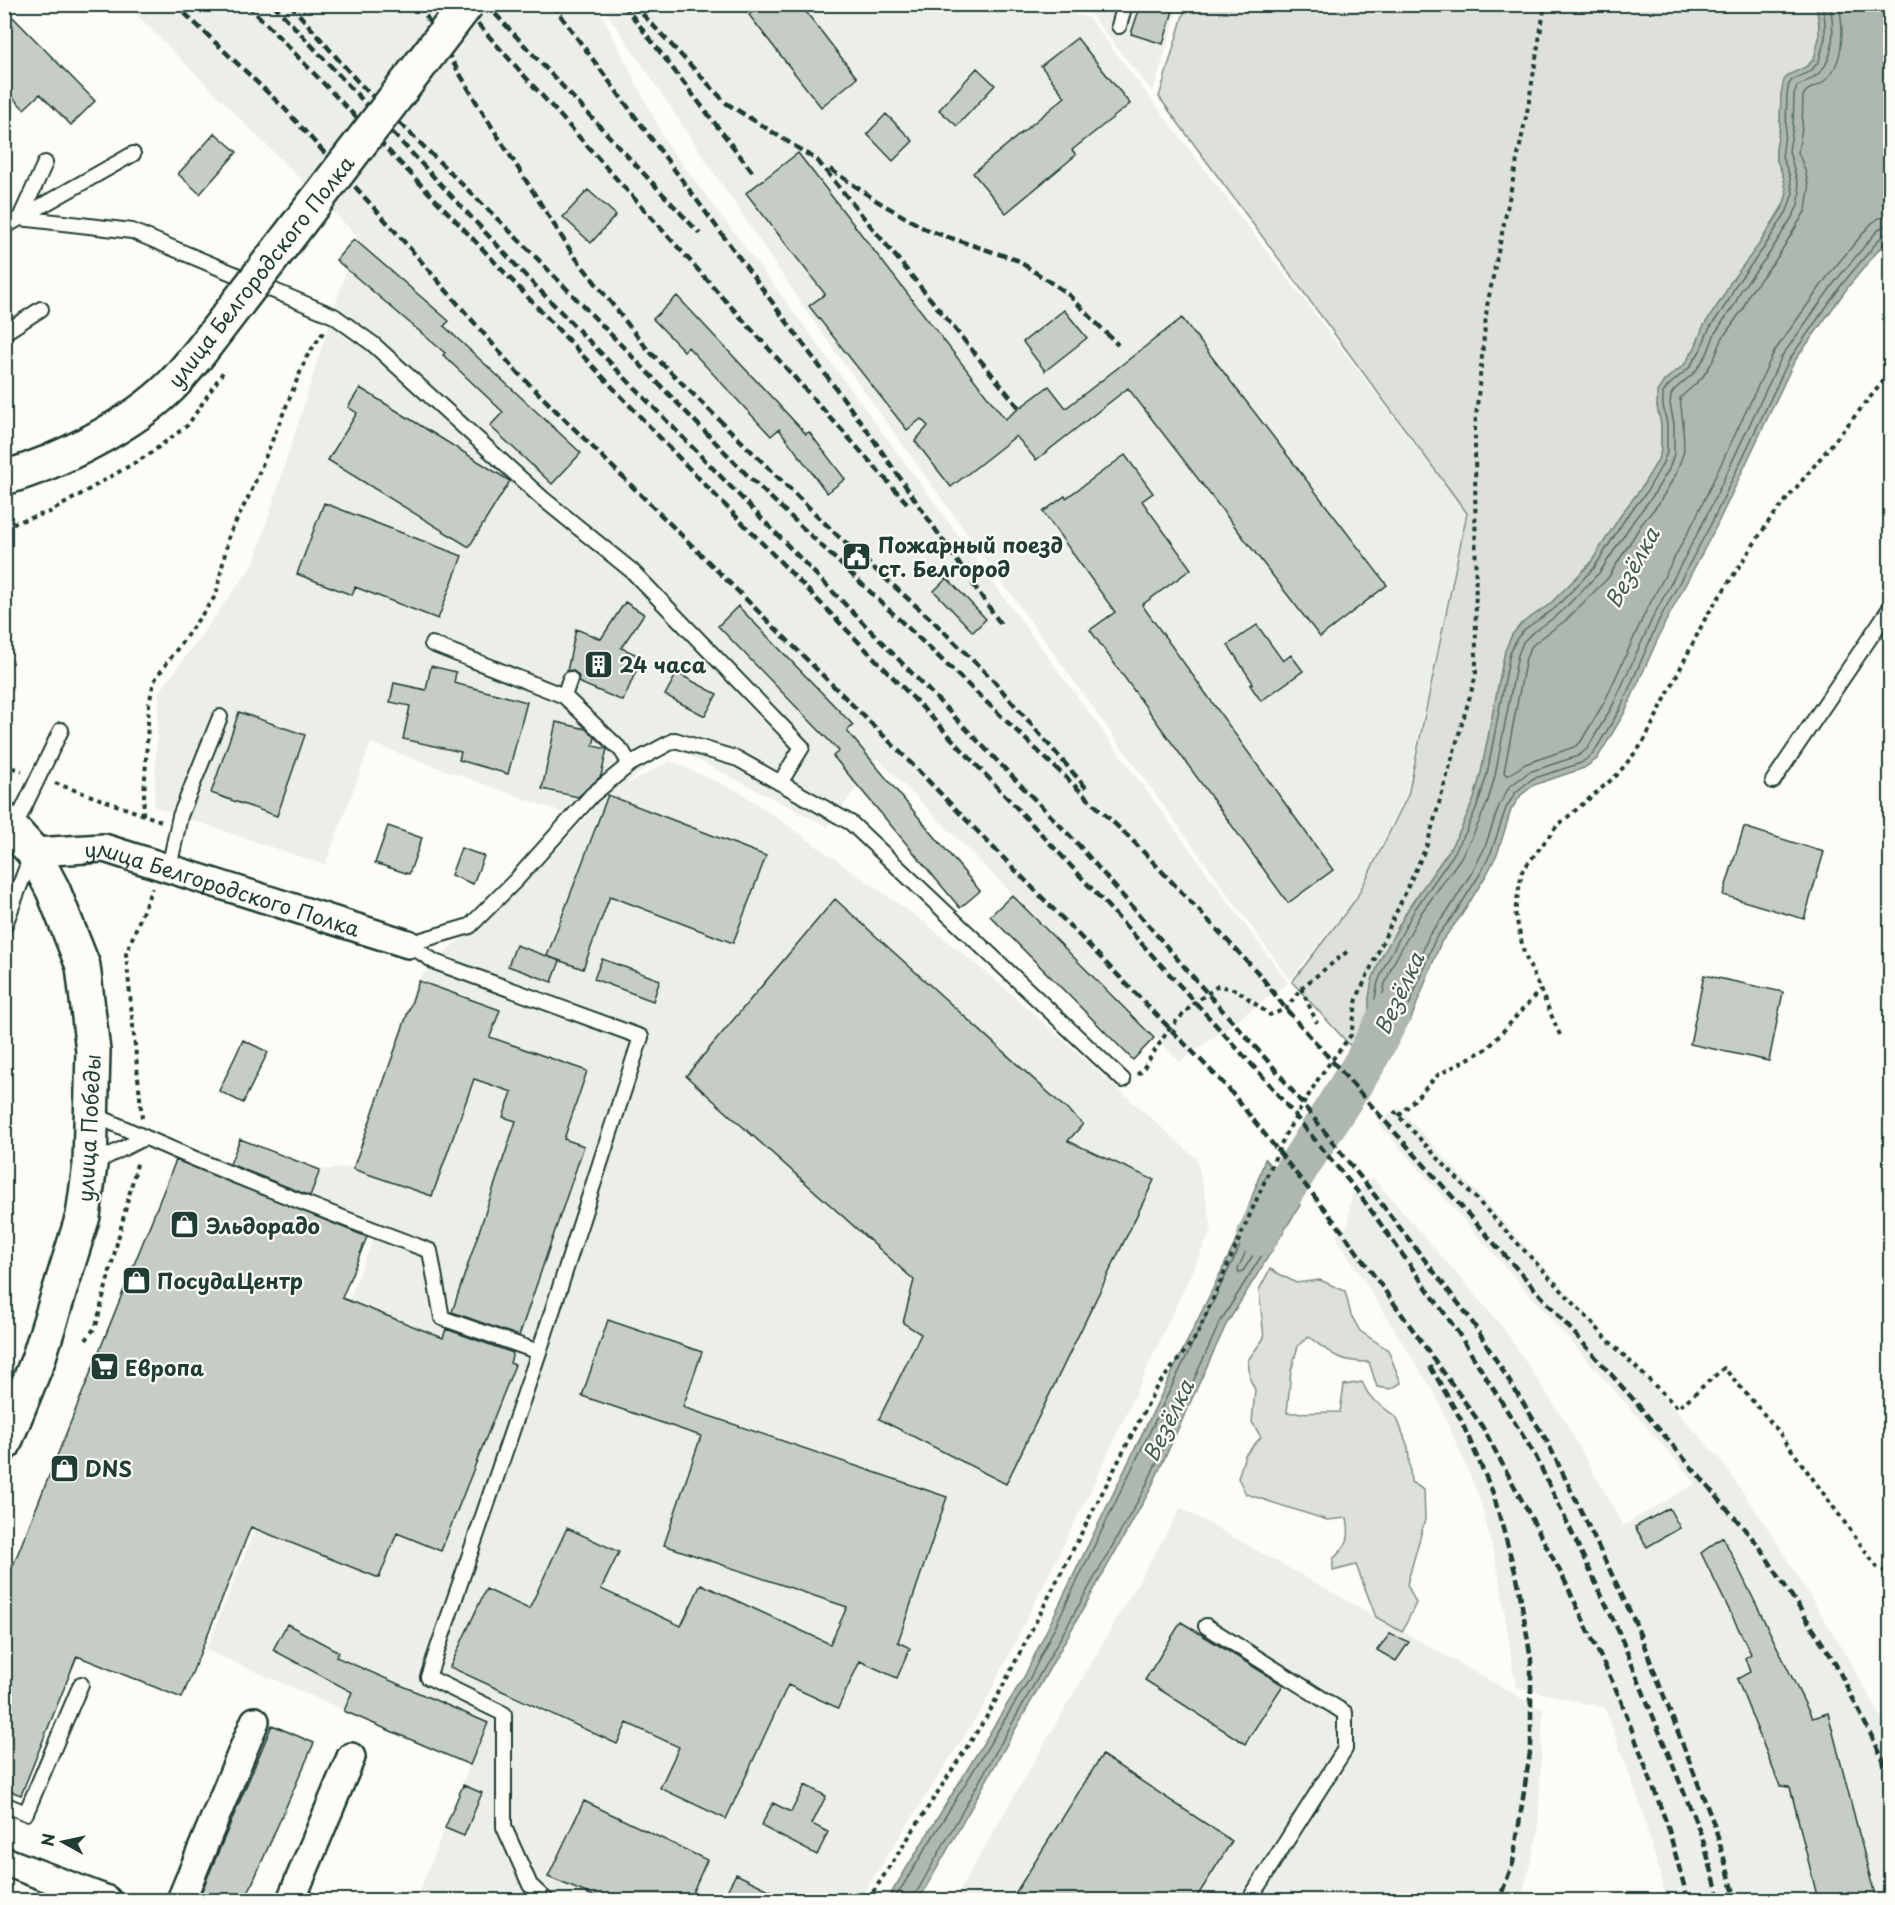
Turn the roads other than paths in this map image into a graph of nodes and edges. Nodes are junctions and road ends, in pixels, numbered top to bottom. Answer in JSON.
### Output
{"nodes":[{"id":1,"x":467,"y":4,"type":"edge"},
{"id":2,"x":1125,"y":4,"type":"edge"},
{"id":3,"x":1119,"y":26,"type":"dead end"},
{"id":4,"x":133,"y":154,"type":"dead end"},
{"id":5,"x":45,"y":163,"type":"dead end"},
{"id":6,"x":20,"y":218,"type":"junction"},
{"id":7,"x":4,"y":227,"type":"edge"},
{"id":8,"x":41,"y":309,"type":"dead end"},
{"id":9,"x":4,"y":333,"type":"edge"},
{"id":10,"x":4,"y":478,"type":"edge"},
{"id":11,"x":1890,"y":608,"type":"edge"},
{"id":12,"x":432,"y":644,"type":"dead end"},
{"id":13,"x":570,"y":679,"type":"dead end"},
{"id":14,"x":564,"y":696,"type":"junction"},
{"id":15,"x":220,"y":717,"type":"dead end"},
{"id":16,"x":61,"y":730,"type":"dead end"},
{"id":17,"x":630,"y":764,"type":"junction"},
{"id":18,"x":1773,"y":781,"type":"dead end"},
{"id":19,"x":780,"y":783,"type":"junction"},
{"id":20,"x":17,"y":834,"type":"edge"},
{"id":21,"x":165,"y":867,"type":"junction"},
{"id":22,"x":4,"y":927,"type":"edge"},
{"id":23,"x":408,"y":944,"type":"junction"},
{"id":24,"x":1123,"y":1080,"type":"road end"},
{"id":25,"x":93,"y":1114,"type":"junction"},
{"id":26,"x":144,"y":1138,"type":"junction"},
{"id":27,"x":90,"y":1166,"type":"junction"},
{"id":28,"x":539,"y":1352,"type":"junction"},
{"id":29,"x":4,"y":1444,"type":"edge"},
{"id":30,"x":1206,"y":1626,"type":"dead end"},
{"id":31,"x":81,"y":1684,"type":"dead end"},
{"id":32,"x":255,"y":1721,"type":"dead end"},
{"id":33,"x":351,"y":1757,"type":"dead end"},
{"id":34,"x":4,"y":1804,"type":"edge"},
{"id":35,"x":4,"y":1861,"type":"edge"},
{"id":36,"x":107,"y":1900,"type":"edge"},
{"id":37,"x":181,"y":1900,"type":"edge"},
{"id":38,"x":291,"y":1900,"type":"edge"},
{"id":39,"x":546,"y":1900,"type":"edge"},
{"id":40,"x":1249,"y":1900,"type":"edge"}],
"edges":[{"from":1,"to":10,"type":"main road","name":"улица Белгородского Полка","bridge":true},
{"from":2,"to":3,"type":"lane"},
{"from":4,"to":6,"type":"lane"},
{"from":5,"to":6,"type":"lane"},
{"from":6,"to":7,"type":"lane"},
{"from":6,"to":19,"type":"lane"},
{"from":8,"to":9,"type":"lane"},
{"from":11,"to":18,"type":"lane"},
{"from":12,"to":14,"type":"lane"},
{"from":13,"to":14,"type":"lane"},
{"from":14,"to":17,"type":"lane"},
{"from":15,"to":21,"type":"lane"},
{"from":16,"to":20,"type":"lane"},
{"from":17,"to":19,"type":"lane"},
{"from":17,"to":23,"type":"lane"},
{"from":19,"to":24,"type":"lane"},
{"from":20,"to":21,"type":"street","name":"улица Белгородского Полка"},
{"from":20,"to":22,"type":"lane"},
{"from":20,"to":25,"type":"main road","name":"улица Победы"},
{"from":21,"to":23,"type":"street","name":"улица Белгородского Полка"},
{"from":23,"to":28,"type":"lane"},
{"from":25,"to":26,"type":"lane"},
{"from":25,"to":27,"type":"main road","name":"улица Победы"},
{"from":26,"to":27,"type":"lane"},
{"from":26,"to":28,"type":"lane"},
{"from":27,"to":29,"type":"main road","name":"улица Победы"},
{"from":28,"to":39,"type":"lane"},
{"from":30,"to":40,"type":"lane"},
{"from":31,"to":34,"type":"lane"},
{"from":32,"to":37,"type":"street"},
{"from":33,"to":38,"type":"street"},
{"from":35,"to":36,"type":"street"}]}
